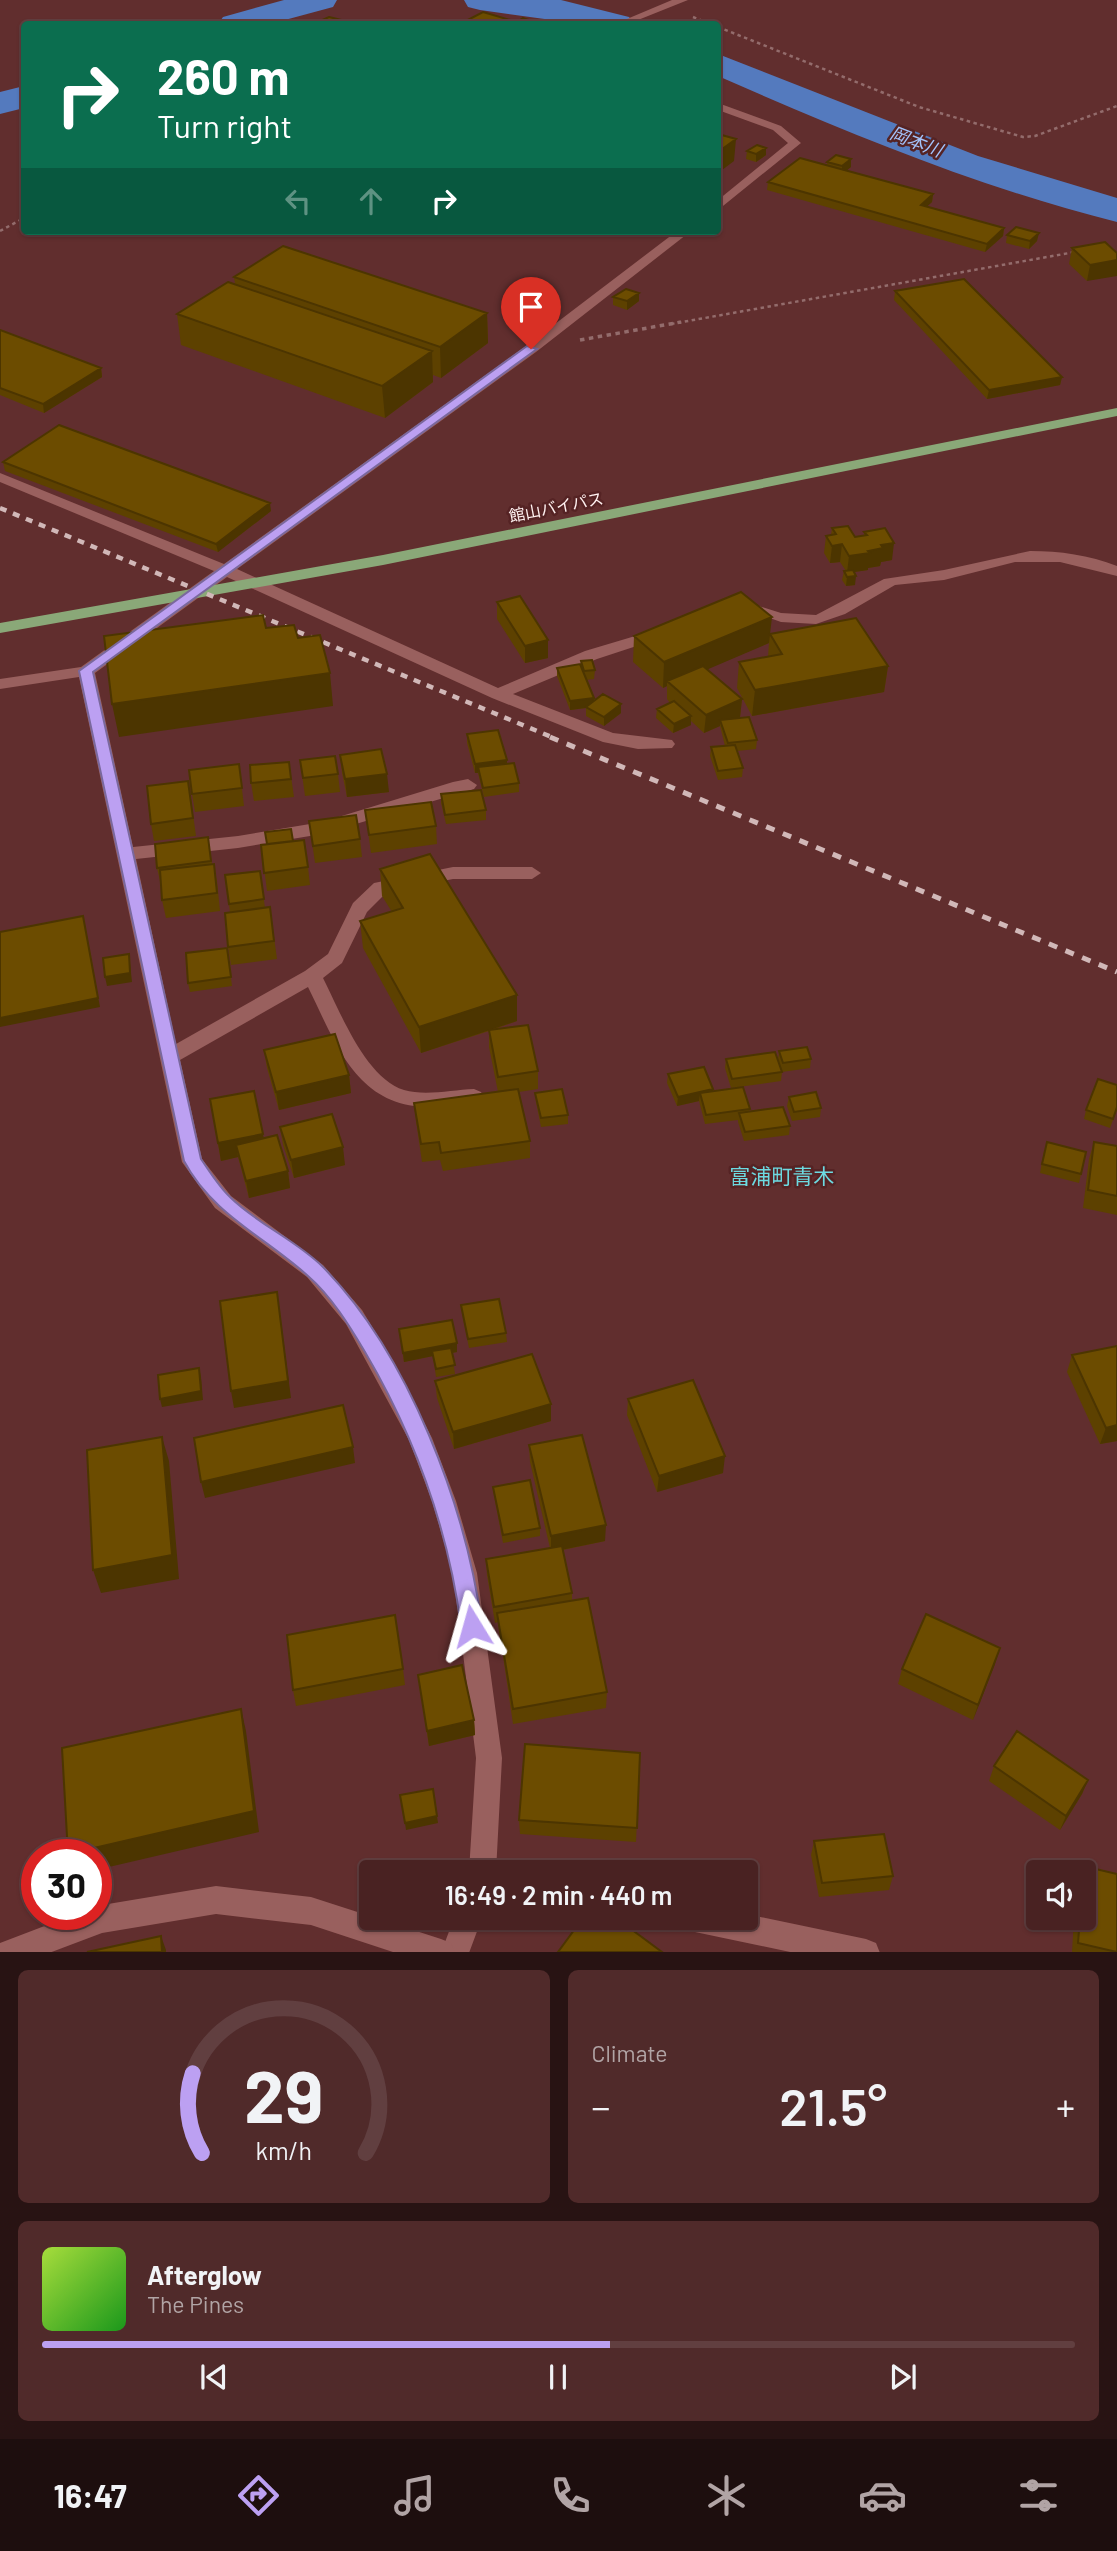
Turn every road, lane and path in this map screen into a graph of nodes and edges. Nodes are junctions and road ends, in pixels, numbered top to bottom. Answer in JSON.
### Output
{"nodes":[{"id":1,"x":684,"y":0,"type":"edge"},
{"id":2,"x":627,"y":21,"type":"edge"},
{"id":3,"x":721,"y":28,"type":"edge"},
{"id":4,"x":1117,"y":106,"type":"edge"},
{"id":5,"x":721,"y":107,"type":"edge"},
{"id":6,"x":721,"y":204,"type":"edge"},
{"id":7,"x":21,"y":220,"type":"edge"},
{"id":8,"x":0,"y":231,"type":"edge"},
{"id":9,"x":680,"y":235,"type":"edge"},
{"id":10,"x":1085,"y":250,"type":"edge"},
{"id":11,"x":531,"y":349,"type":"junction"},
{"id":12,"x":1117,"y":412,"type":"edge"},
{"id":13,"x":0,"y":477,"type":"edge"},
{"id":14,"x":225,"y":570,"type":"junction"},
{"id":15,"x":1117,"y":571,"type":"edge"},
{"id":16,"x":728,"y":606,"type":"edge"},
{"id":17,"x":677,"y":626,"type":"edge"},
{"id":18,"x":0,"y":628,"type":"edge"},
{"id":19,"x":86,"y":671,"type":"junction"},
{"id":20,"x":0,"y":684,"type":"edge"},
{"id":21,"x":498,"y":694,"type":"junction"},
{"id":22,"x":666,"y":744,"type":"dead end"},
{"id":23,"x":468,"y":785,"type":"dead end"},
{"id":24,"x":125,"y":853,"type":"junction"},
{"id":25,"x":532,"y":873,"type":"dead end"},
{"id":26,"x":313,"y":976,"type":"junction"},
{"id":27,"x":169,"y":1057,"type":"junction"},
{"id":28,"x":474,"y":1097,"type":"edge"},
{"id":29,"x":483,"y":1860,"type":"edge"},
{"id":30,"x":463,"y":1930,"type":"edge"},
{"id":31,"x":755,"y":1930,"type":"edge"},
{"id":32,"x":9,"y":1952,"type":"edge"},
{"id":33,"x":441,"y":1952,"type":"edge"},
{"id":34,"x":455,"y":1952,"type":"edge"},
{"id":35,"x":866,"y":1952,"type":"edge"}],
"edges":[{"from":1,"to":2,"type":"street"},
{"from":3,"to":4,"type":"path"},
{"from":5,"to":6,"type":"street"},
{"from":7,"to":8,"type":"path"},
{"from":9,"to":11,"type":"street"},
{"from":10,"to":11,"type":"path"},
{"from":11,"to":14,"type":"street"},
{"from":12,"to":18,"type":"highway","name":"館山バイパス"},
{"from":13,"to":14,"type":"street"},
{"from":14,"to":19,"type":"street"},
{"from":14,"to":21,"type":"street"},
{"from":15,"to":16,"type":"street"},
{"from":17,"to":21,"type":"street"},
{"from":19,"to":20,"type":"street"},
{"from":19,"to":24,"type":"street"},
{"from":21,"to":22,"type":"street"},
{"from":23,"to":24,"type":"street"},
{"from":24,"to":27,"type":"street"},
{"from":25,"to":26,"type":"street"},
{"from":26,"to":27,"type":"street"},
{"from":26,"to":28,"type":"street"},
{"from":27,"to":29,"type":"street"},
{"from":30,"to":34,"type":"street"},
{"from":31,"to":35,"type":"street"},
{"from":32,"to":33,"type":"street"}]}
